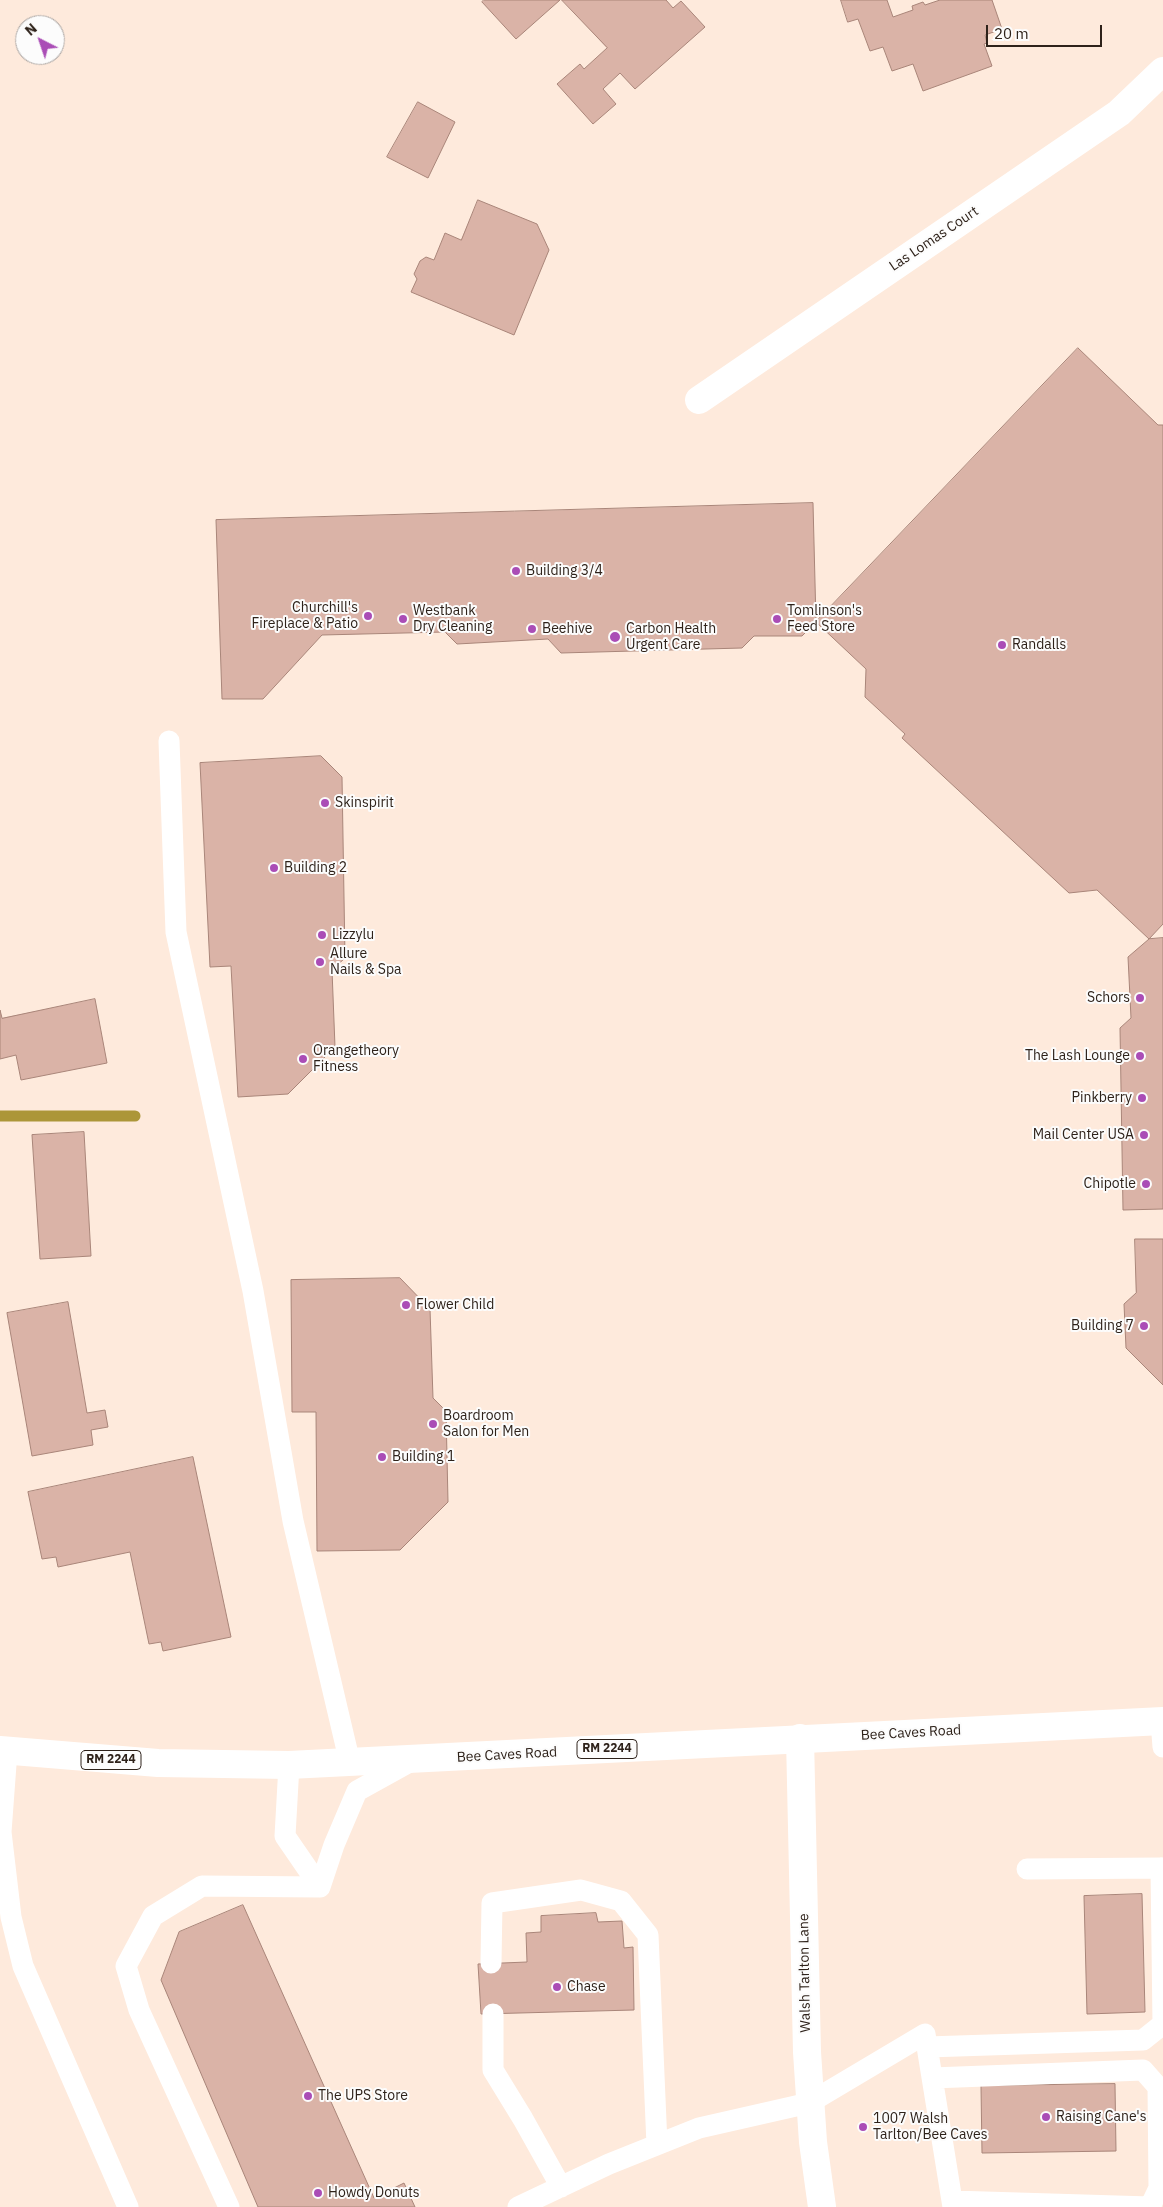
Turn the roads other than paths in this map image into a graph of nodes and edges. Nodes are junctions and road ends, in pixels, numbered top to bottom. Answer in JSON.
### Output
{"nodes":[{"id":1,"x":1163,"y":70,"type":"edge"},
{"id":2,"x":699,"y":400,"type":"dead end"},
{"id":3,"x":168,"y":741,"type":"dead end"},
{"id":4,"x":1162,"y":1730,"type":"edge"},
{"id":5,"x":800,"y":1738,"type":"junction"},
{"id":6,"x":3,"y":1750,"type":"edge"},
{"id":7,"x":413,"y":1760,"type":"junction"},
{"id":8,"x":350,"y":1763,"type":"junction"},
{"id":9,"x":289,"y":1765,"type":"junction"},
{"id":10,"x":1162,"y":1868,"type":"edge"},
{"id":11,"x":1027,"y":1869,"type":"dead end"},
{"id":12,"x":320,"y":1887,"type":"junction"},
{"id":13,"x":491,"y":1963,"type":"dead end"},
{"id":14,"x":493,"y":2014,"type":"dead end"},
{"id":15,"x":927,"y":2047,"type":"junction"},
{"id":16,"x":932,"y":2078,"type":"junction"},
{"id":17,"x":809,"y":2103,"type":"junction"},
{"id":18,"x":657,"y":2145,"type":"junction"},
{"id":19,"x":561,"y":2187,"type":"junction"},
{"id":20,"x":953,"y":2204,"type":"edge"},
{"id":21,"x":128,"y":2207,"type":"edge"},
{"id":22,"x":229,"y":2207,"type":"edge"},
{"id":23,"x":518,"y":2207,"type":"edge"},
{"id":24,"x":822,"y":2207,"type":"edge"}],
"edges":[{"from":1,"to":2,"type":"main road","name":"Las Lomas Court"},
{"from":3,"to":8,"type":"lane"},
{"from":4,"to":5,"type":"main road","name":"Bee Caves Road","number":"RM 2244"},
{"from":5,"to":7,"type":"main road","name":"Bee Caves Road","number":"RM 2244"},
{"from":5,"to":17,"type":"main road","name":"Walsh Tarlton Lane"},
{"from":6,"to":9,"type":"main road","name":"Bee Caves Road","number":"RM 2244"},
{"from":6,"to":21,"type":"lane"},
{"from":7,"to":8,"type":"main road","name":"Bee Caves Road","number":"RM 2244"},
{"from":7,"to":12,"type":"lane"},
{"from":8,"to":9,"type":"main road","name":"Bee Caves Road","number":"RM 2244"},
{"from":9,"to":12,"type":"lane"},
{"from":10,"to":11,"type":"lane"},
{"from":10,"to":15,"type":"lane"},
{"from":12,"to":22,"type":"lane"},
{"from":13,"to":18,"type":"lane"},
{"from":14,"to":19,"type":"lane"},
{"from":15,"to":16,"type":"lane"},
{"from":15,"to":17,"type":"lane"},
{"from":16,"to":20,"type":"lane"},
{"from":16,"to":20,"type":"lane"},
{"from":17,"to":18,"type":"lane"},
{"from":17,"to":24,"type":"main road","name":"Walsh Tarlton Lane"},
{"from":18,"to":19,"type":"lane"},
{"from":19,"to":23,"type":"lane"}]}
